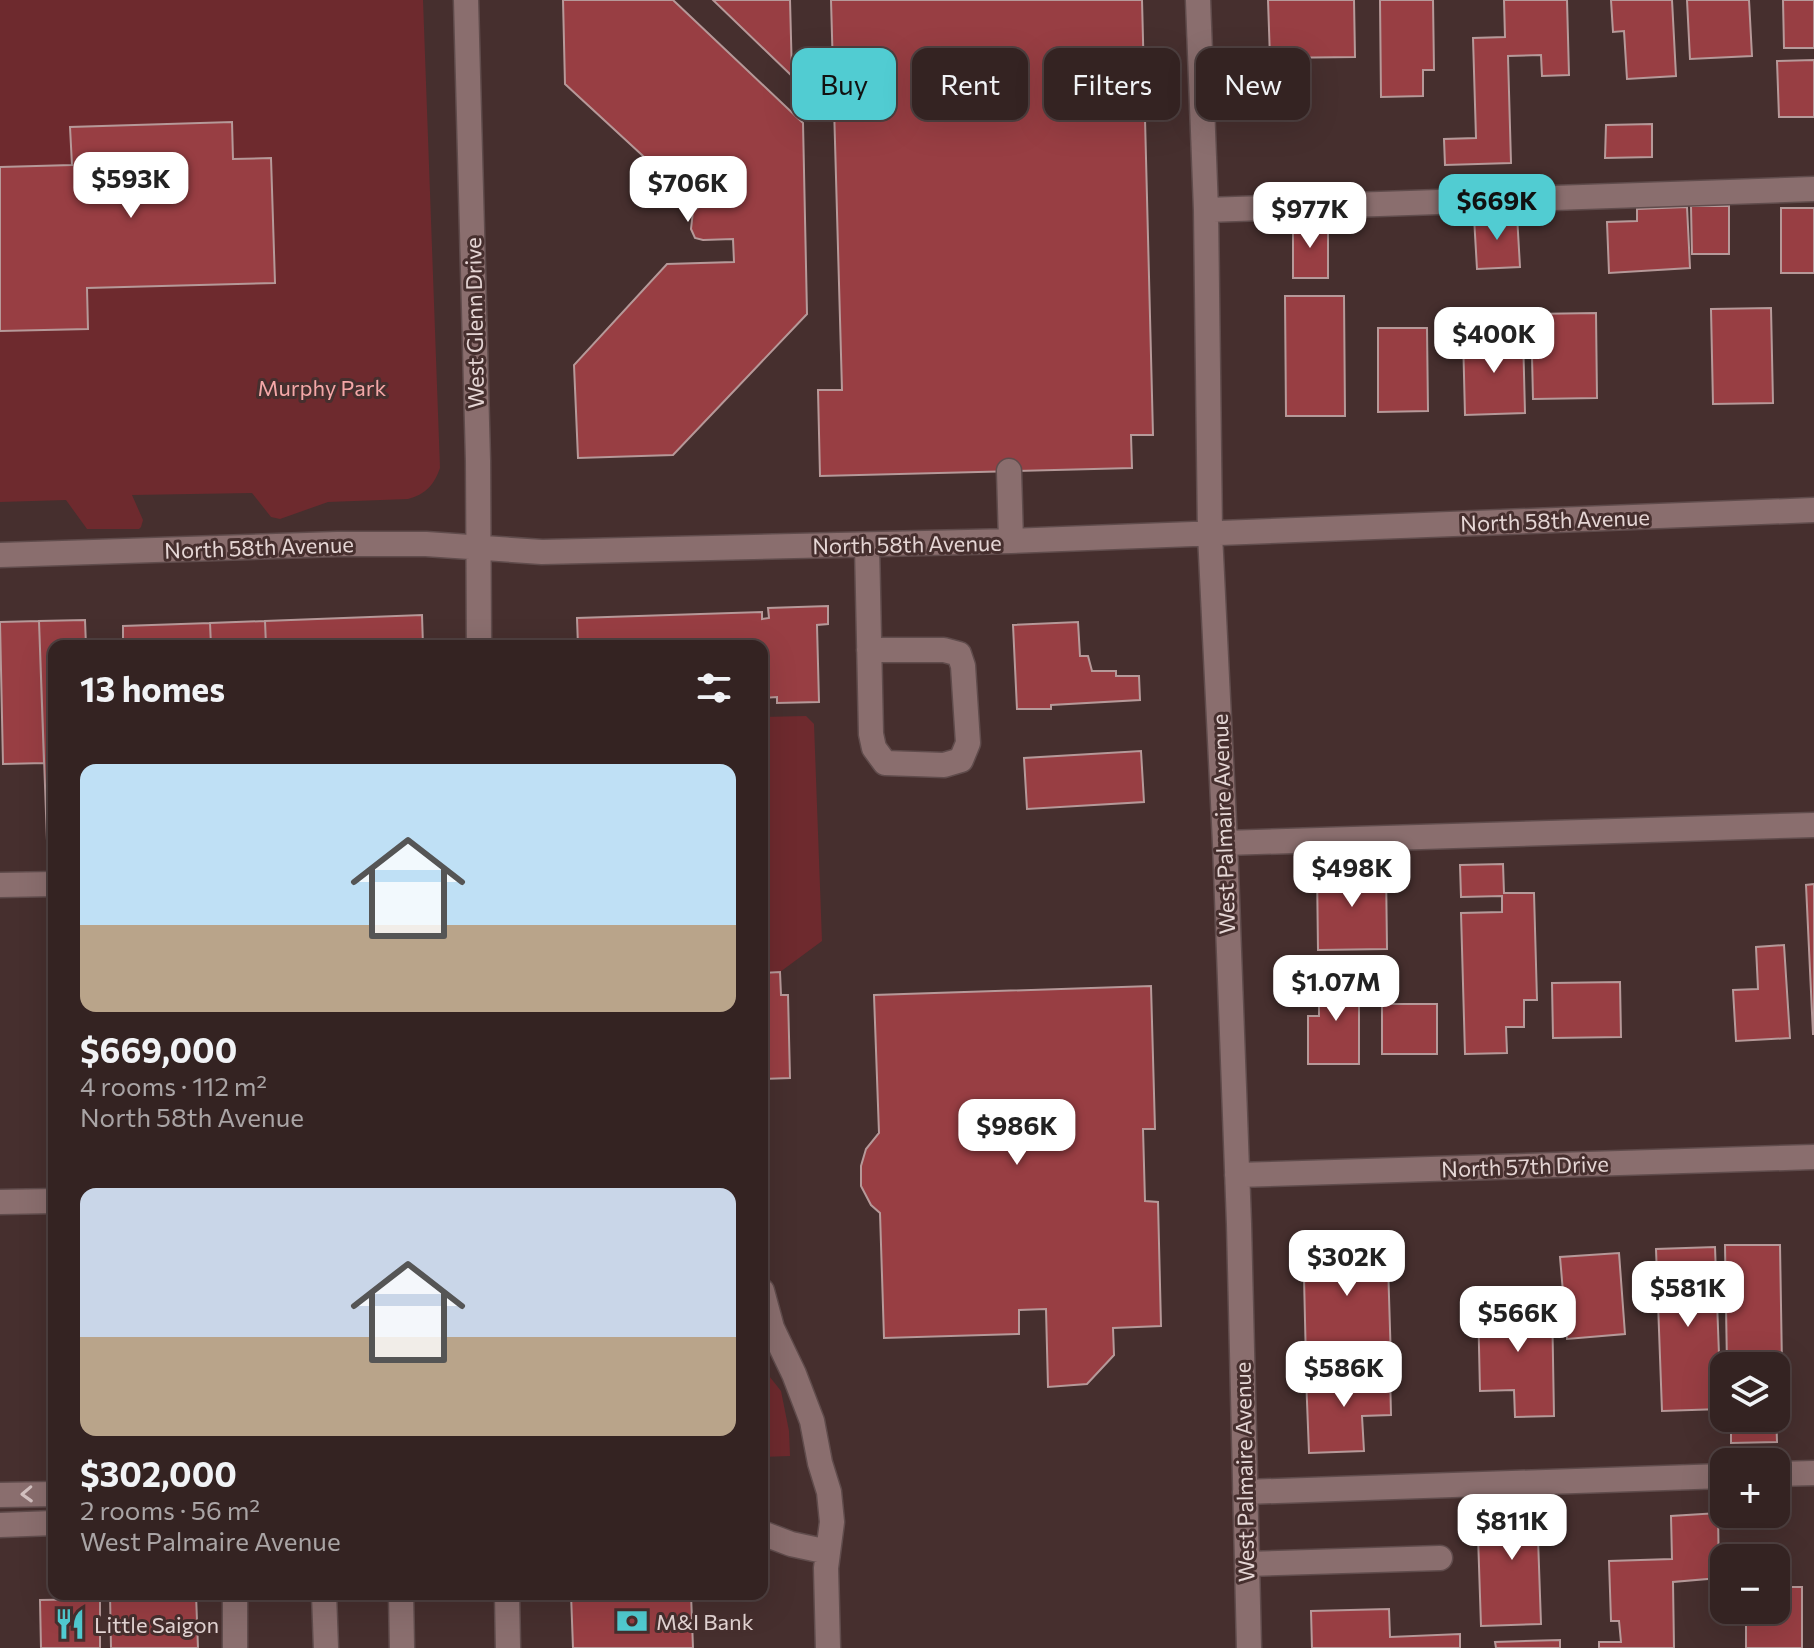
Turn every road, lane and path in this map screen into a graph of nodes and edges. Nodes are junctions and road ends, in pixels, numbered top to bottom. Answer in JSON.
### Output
{"nodes":[{"id":1,"x":466,"y":0,"type":"edge"},
{"id":2,"x":1198,"y":0,"type":"edge"},
{"id":3,"x":1814,"y":189,"type":"edge"},
{"id":4,"x":1206,"y":210,"type":"junction"},
{"id":5,"x":1009,"y":471,"type":"dead end"},
{"id":6,"x":1814,"y":510,"type":"edge"},
{"id":7,"x":1210,"y":534,"type":"junction"},
{"id":8,"x":1011,"y":541,"type":"junction"},
{"id":9,"x":867,"y":545,"type":"junction"},
{"id":10,"x":478,"y":548,"type":"junction"},
{"id":11,"x":0,"y":555,"type":"edge"},
{"id":12,"x":479,"y":640,"type":"edge"},
{"id":13,"x":869,"y":650,"type":"junction"},
{"id":14,"x":1814,"y":825,"type":"edge"},
{"id":15,"x":1225,"y":843,"type":"junction"},
{"id":16,"x":48,"y":884,"type":"edge"},
{"id":17,"x":0,"y":885,"type":"edge"},
{"id":18,"x":1814,"y":1157,"type":"edge"},
{"id":19,"x":1237,"y":1175,"type":"junction"},
{"id":20,"x":48,"y":1201,"type":"edge"},
{"id":21,"x":0,"y":1202,"type":"edge"},
{"id":22,"x":768,"y":1313,"type":"edge"},
{"id":23,"x":1814,"y":1473,"type":"edge"},
{"id":24,"x":1790,"y":1474,"type":"edge"},
{"id":25,"x":1710,"y":1476,"type":"edge"},
{"id":26,"x":1245,"y":1492,"type":"junction"},
{"id":27,"x":48,"y":1494,"type":"edge"},
{"id":28,"x":0,"y":1495,"type":"edge"},
{"id":29,"x":48,"y":1523,"type":"edge"},
{"id":30,"x":0,"y":1525,"type":"edge"},
{"id":31,"x":768,"y":1535,"type":"edge"},
{"id":32,"x":828,"y":1552,"type":"junction"},
{"id":33,"x":1440,"y":1558,"type":"dead end"},
{"id":34,"x":1247,"y":1564,"type":"junction"},
{"id":35,"x":235,"y":1600,"type":"edge"},
{"id":36,"x":324,"y":1600,"type":"edge"},
{"id":37,"x":401,"y":1600,"type":"edge"},
{"id":38,"x":507,"y":1600,"type":"edge"},
{"id":39,"x":235,"y":1648,"type":"edge"},
{"id":40,"x":326,"y":1648,"type":"edge"},
{"id":41,"x":402,"y":1648,"type":"edge"},
{"id":42,"x":508,"y":1648,"type":"edge"},
{"id":43,"x":828,"y":1648,"type":"edge"},
{"id":44,"x":1249,"y":1648,"type":"edge"}],
"edges":[{"from":1,"to":10,"type":"street","name":"West Glenn Drive"},
{"from":2,"to":4,"type":"street","name":"West Palmaire Avenue"},
{"from":3,"to":4,"type":"street"},
{"from":4,"to":7,"type":"street","name":"West Palmaire Avenue"},
{"from":5,"to":8,"type":"street"},
{"from":6,"to":7,"type":"street","name":"North 58th Avenue"},
{"from":7,"to":8,"type":"street","name":"North 58th Avenue"},
{"from":7,"to":15,"type":"street","name":"West Palmaire Avenue"},
{"from":8,"to":9,"type":"street","name":"North 58th Avenue"},
{"from":9,"to":10,"type":"street","name":"North 58th Avenue"},
{"from":9,"to":13,"type":"street"},
{"from":10,"to":11,"type":"street","name":"North 58th Avenue"},
{"from":10,"to":12,"type":"street","name":"West Glenn Drive"},
{"from":13,"to":13,"type":"street"},
{"from":14,"to":15,"type":"street"},
{"from":15,"to":19,"type":"street","name":"West Palmaire Avenue"},
{"from":16,"to":17,"type":"street"},
{"from":18,"to":19,"type":"street","name":"North 57th Drive"},
{"from":19,"to":26,"type":"street","name":"West Palmaire Avenue"},
{"from":20,"to":21,"type":"street"},
{"from":22,"to":32,"type":"street"},
{"from":23,"to":24,"type":"street"},
{"from":25,"to":26,"type":"street"},
{"from":26,"to":34,"type":"street","name":"West Palmaire Avenue"},
{"from":27,"to":28,"type":"street","one_way":true},
{"from":29,"to":30,"type":"street"},
{"from":31,"to":32,"type":"street"},
{"from":32,"to":43,"type":"street"},
{"from":33,"to":34,"type":"street"},
{"from":34,"to":44,"type":"street","name":"West Palmaire Avenue"},
{"from":35,"to":39,"type":"street"},
{"from":36,"to":40,"type":"street"},
{"from":37,"to":41,"type":"street"},
{"from":38,"to":42,"type":"street"}]}
